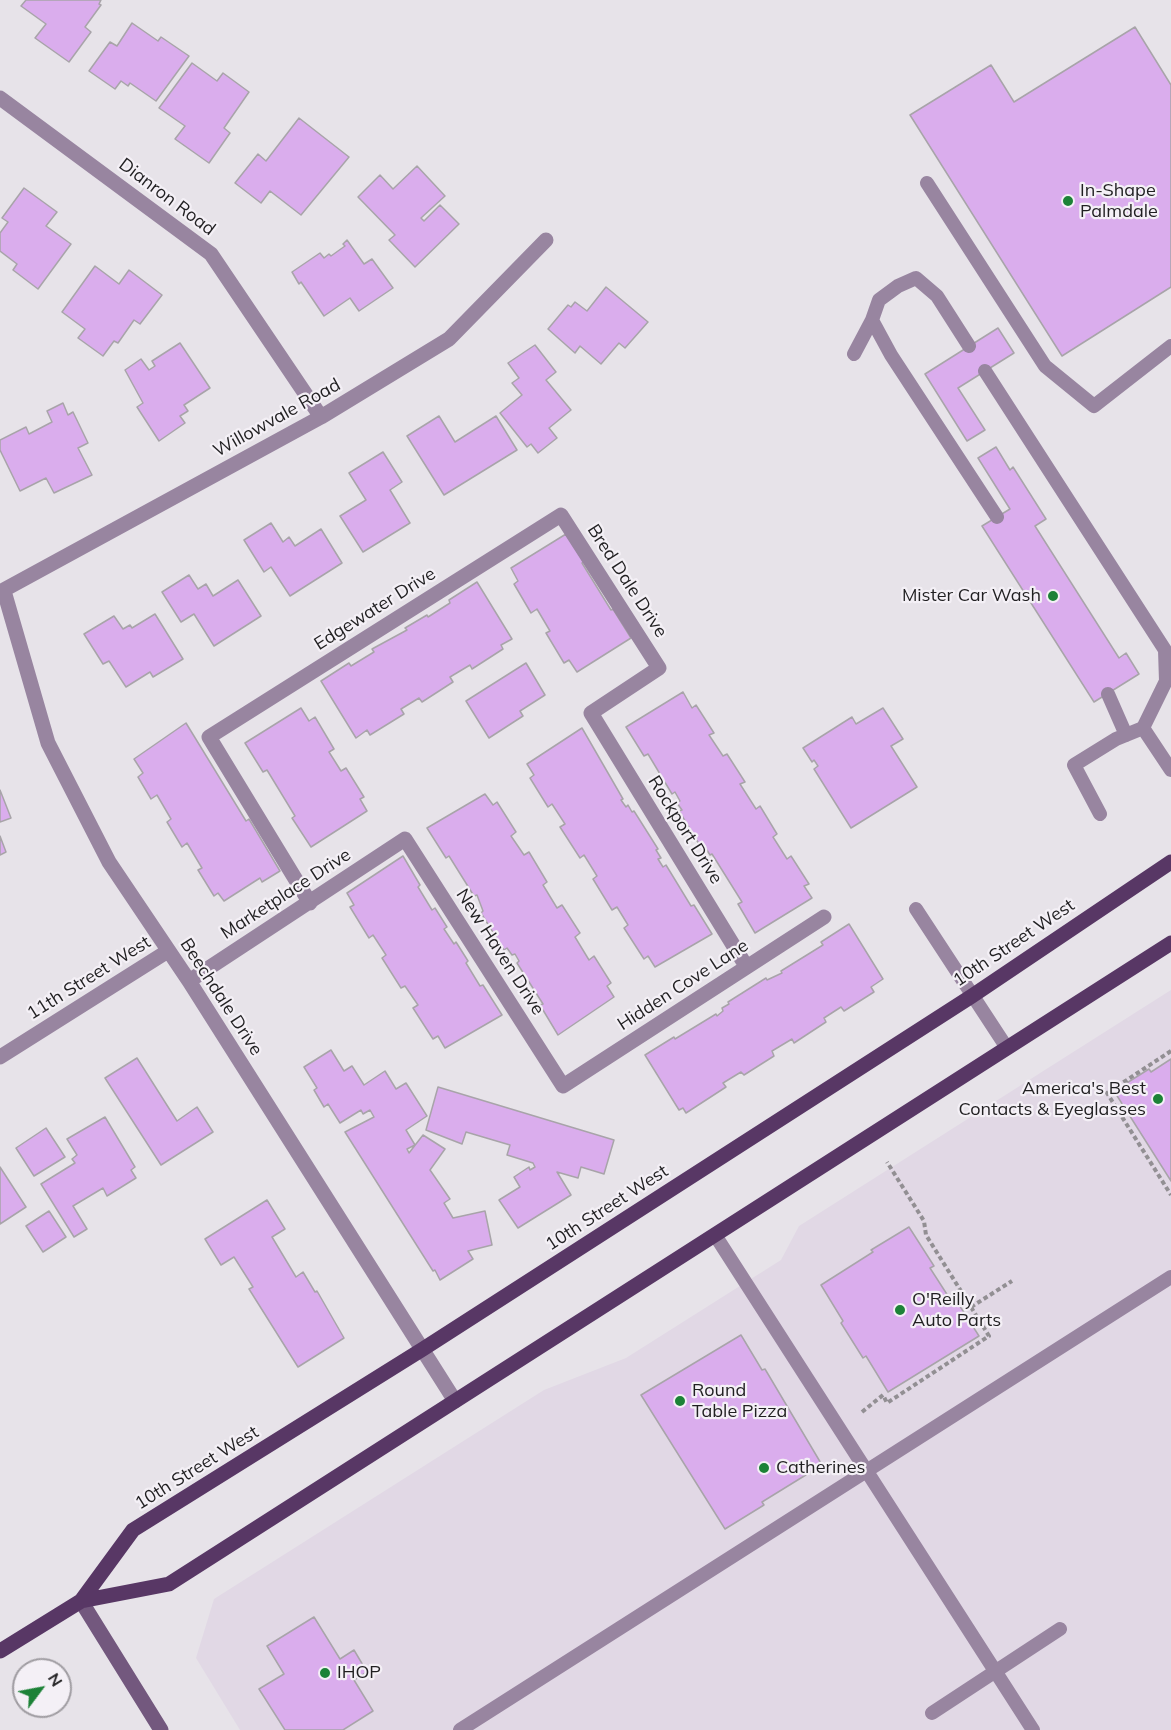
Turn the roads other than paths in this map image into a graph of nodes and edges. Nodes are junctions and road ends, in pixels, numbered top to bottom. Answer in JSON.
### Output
{"nodes":[{"id":1,"x":0,"y":98,"type":"edge"},
{"id":2,"x":927,"y":183,"type":"dead end"},
{"id":3,"x":546,"y":240,"type":"dead end"},
{"id":4,"x":872,"y":320,"type":"junction"},
{"id":5,"x":969,"y":346,"type":"dead end"},
{"id":6,"x":1171,"y":346,"type":"edge"},
{"id":7,"x":854,"y":354,"type":"dead end"},
{"id":8,"x":985,"y":371,"type":"dead end"},
{"id":9,"x":321,"y":417,"type":"junction"},
{"id":10,"x":561,"y":515,"type":"joint"},
{"id":11,"x":997,"y":517,"type":"dead end"},
{"id":12,"x":2,"y":591,"type":"edge"},
{"id":13,"x":1108,"y":694,"type":"dead end"},
{"id":14,"x":591,"y":713,"type":"joint"},
{"id":15,"x":1143,"y":728,"type":"junction"},
{"id":16,"x":1126,"y":735,"type":"junction"},
{"id":17,"x":1171,"y":770,"type":"edge"},
{"id":18,"x":1100,"y":814,"type":"dead end"},
{"id":19,"x":405,"y":839,"type":"joint"},
{"id":20,"x":1171,"y":862,"type":"edge"},
{"id":21,"x":310,"y":903,"type":"junction"},
{"id":22,"x":916,"y":909,"type":"dead end"},
{"id":23,"x":824,"y":917,"type":"dead end"},
{"id":24,"x":1171,"y":943,"type":"edge"},
{"id":25,"x":168,"y":951,"type":"junction"},
{"id":26,"x":746,"y":966,"type":"junction"},
{"id":27,"x":189,"y":981,"type":"junction"},
{"id":28,"x":972,"y":996,"type":"junction"},
{"id":29,"x":1007,"y":1048,"type":"junction"},
{"id":30,"x":0,"y":1058,"type":"edge"},
{"id":31,"x":563,"y":1086,"type":"joint"},
{"id":32,"x":715,"y":1235,"type":"junction"},
{"id":33,"x":1171,"y":1277,"type":"edge"},
{"id":34,"x":423,"y":1349,"type":"junction"},
{"id":35,"x":455,"y":1401,"type":"junction"},
{"id":36,"x":868,"y":1471,"type":"junction"},
{"id":37,"x":81,"y":1601,"type":"junction"},
{"id":38,"x":1060,"y":1629,"type":"dead end"},
{"id":39,"x":0,"y":1652,"type":"edge"},
{"id":40,"x":996,"y":1671,"type":"junction"},
{"id":41,"x":932,"y":1713,"type":"dead end"},
{"id":42,"x":161,"y":1730,"type":"edge"},
{"id":43,"x":460,"y":1730,"type":"edge"},
{"id":44,"x":1033,"y":1730,"type":"edge"}],
"edges":[{"from":1,"to":9,"type":"street","name":"Dianron Road"},
{"from":2,"to":6,"type":"lane"},
{"from":3,"to":9,"type":"street","name":"Willowvale Road"},
{"from":4,"to":5,"type":"lane"},
{"from":4,"to":7,"type":"lane"},
{"from":4,"to":11,"type":"lane"},
{"from":8,"to":15,"type":"lane"},
{"from":9,"to":12,"type":"street","name":"Willowvale Road"},
{"from":10,"to":14,"type":"street","name":"Bred Dale Drive"},
{"from":10,"to":21,"type":"street","name":"Edgewater Drive"},
{"from":12,"to":25,"type":"street","name":"Beechdale Drive"},
{"from":13,"to":16,"type":"lane"},
{"from":14,"to":26,"type":"street","name":"Rockport Drive"},
{"from":15,"to":16,"type":"lane"},
{"from":15,"to":17,"type":"lane"},
{"from":16,"to":18,"type":"lane"},
{"from":19,"to":21,"type":"street","name":"Marketplace Drive"},
{"from":19,"to":31,"type":"street","name":"New Haven Drive"},
{"from":20,"to":28,"type":"main road","name":"10th Street West"},
{"from":21,"to":27,"type":"street","name":"Marketplace Drive"},
{"from":22,"to":28,"type":"lane"},
{"from":23,"to":26,"type":"street","name":"Hidden Cove Lane"},
{"from":24,"to":29,"type":"main road","name":"10th Street West"},
{"from":25,"to":27,"type":"street","name":"Beechdale Drive"},
{"from":25,"to":30,"type":"street","name":"11th Street West"},
{"from":26,"to":31,"type":"street","name":"Hidden Cove Lane"},
{"from":27,"to":34,"type":"street","name":"Beechdale Drive"},
{"from":28,"to":29,"type":"lane"},
{"from":28,"to":34,"type":"main road","name":"10th Street West"},
{"from":29,"to":32,"type":"main road","name":"10th Street West"},
{"from":32,"to":35,"type":"main road","name":"10th Street West"},
{"from":32,"to":36,"type":"lane"},
{"from":33,"to":36,"type":"lane"},
{"from":34,"to":35,"type":"street","name":"Beechdale Drive"},
{"from":34,"to":37,"type":"main road","name":"10th Street West"},
{"from":35,"to":37,"type":"main road","name":"10th Street West"},
{"from":36,"to":40,"type":"lane"},
{"from":36,"to":43,"type":"lane"},
{"from":37,"to":39,"type":"main road","name":"10th Street West"},
{"from":37,"to":42,"type":"main road"},
{"from":38,"to":40,"type":"lane"},
{"from":40,"to":41,"type":"lane"},
{"from":40,"to":44,"type":"lane"}]}
